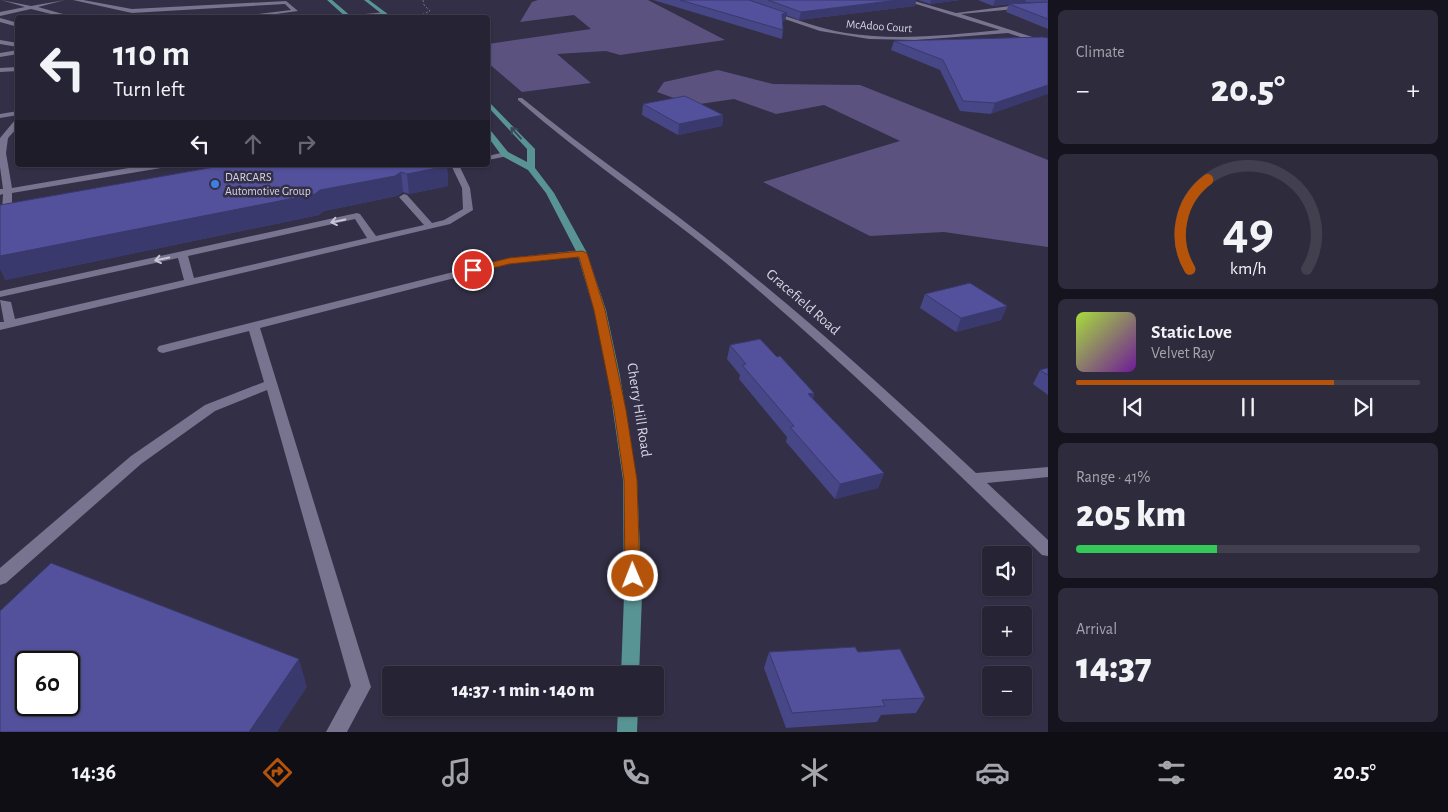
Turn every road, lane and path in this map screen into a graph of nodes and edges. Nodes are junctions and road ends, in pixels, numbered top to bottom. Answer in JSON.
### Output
{"nodes":[{"id":1,"x":3,"y":0,"type":"edge"},
{"id":2,"x":63,"y":0,"type":"edge"},
{"id":3,"x":75,"y":0,"type":"edge"},
{"id":4,"x":329,"y":0,"type":"edge"},
{"id":5,"x":366,"y":0,"type":"edge"},
{"id":6,"x":423,"y":0,"type":"edge"},
{"id":7,"x":905,"y":0,"type":"edge"},
{"id":8,"x":927,"y":0,"type":"edge"},
{"id":9,"x":285,"y":1,"type":"edge"},
{"id":10,"x":149,"y":2,"type":"dead end"},
{"id":11,"x":1048,"y":6,"type":"edge"},
{"id":12,"x":31,"y":7,"type":"junction"},
{"id":13,"x":760,"y":9,"type":"edge"},
{"id":14,"x":144,"y":11,"type":"junction"},
{"id":15,"x":384,"y":13,"type":"junction"},
{"id":16,"x":0,"y":14,"type":"edge"},
{"id":17,"x":955,"y":14,"type":"junction"},
{"id":18,"x":63,"y":15,"type":"edge"},
{"id":19,"x":135,"y":15,"type":"edge"},
{"id":20,"x":256,"y":15,"type":"edge"},
{"id":21,"x":346,"y":15,"type":"edge"},
{"id":22,"x":366,"y":15,"type":"edge"},
{"id":23,"x":387,"y":15,"type":"edge"},
{"id":24,"x":421,"y":15,"type":"edge"},
{"id":25,"x":0,"y":20,"type":"edge"},
{"id":26,"x":15,"y":24,"type":"edge"},
{"id":27,"x":1010,"y":31,"type":"junction"},
{"id":28,"x":0,"y":42,"type":"edge"},
{"id":29,"x":15,"y":44,"type":"edge"},
{"id":30,"x":1048,"y":44,"type":"edge"},
{"id":31,"x":15,"y":52,"type":"edge"},
{"id":32,"x":0,"y":55,"type":"edge"},
{"id":33,"x":15,"y":69,"type":"edge"},
{"id":34,"x":1,"y":71,"type":"edge"},
{"id":35,"x":520,"y":99,"type":"dead end"},
{"id":36,"x":490,"y":105,"type":"edge"},
{"id":37,"x":15,"y":114,"type":"edge"},
{"id":38,"x":0,"y":116,"type":"edge"},
{"id":39,"x":15,"y":125,"type":"edge"},
{"id":40,"x":490,"y":135,"type":"edge"},
{"id":41,"x":505,"y":154,"type":"junction"},
{"id":42,"x":490,"y":158,"type":"edge"},
{"id":43,"x":149,"y":167,"type":"edge"},
{"id":44,"x":456,"y":167,"type":"edge"},
{"id":45,"x":532,"y":168,"type":"junction"},
{"id":46,"x":4,"y":191,"type":"edge"},
{"id":47,"x":404,"y":197,"type":"edge"},
{"id":48,"x":8,"y":212,"type":"edge"},
{"id":49,"x":430,"y":226,"type":"junction"},
{"id":50,"x":374,"y":240,"type":"junction"},
{"id":51,"x":582,"y":253,"type":"junction"},
{"id":52,"x":182,"y":254,"type":"junction"},
{"id":53,"x":190,"y":283,"type":"junction"},
{"id":54,"x":0,"y":294,"type":"edge"},
{"id":55,"x":0,"y":303,"type":"edge"},
{"id":56,"x":5,"y":325,"type":"edge"},
{"id":57,"x":254,"y":326,"type":"junction"},
{"id":58,"x":163,"y":349,"type":"dead end"},
{"id":59,"x":271,"y":384,"type":"junction"},
{"id":60,"x":1048,"y":472,"type":"edge"},
{"id":61,"x":974,"y":479,"type":"junction"},
{"id":62,"x":1048,"y":550,"type":"edge"},
{"id":63,"x":0,"y":578,"type":"edge"},
{"id":64,"x":630,"y":666,"type":"edge"},
{"id":65,"x":628,"y":716,"type":"edge"},
{"id":66,"x":336,"y":732,"type":"edge"},
{"id":67,"x":627,"y":732,"type":"edge"}],
"edges":[{"from":1,"to":12,"type":"street"},
{"from":2,"to":12,"type":"street"},
{"from":3,"to":14,"type":"street"},
{"from":4,"to":21,"type":"main road"},
{"from":5,"to":15,"type":"main road"},
{"from":6,"to":24,"type":"path"},
{"from":7,"to":17,"type":"street"},
{"from":8,"to":17,"type":"street"},
{"from":9,"to":14,"type":"street"},
{"from":9,"to":20,"type":"street"},
{"from":10,"to":14,"type":"street"},
{"from":11,"to":17,"type":"street"},
{"from":12,"to":16,"type":"street"},
{"from":12,"to":18,"type":"street"},
{"from":13,"to":27,"type":"street","name":"McAdoo Court"},
{"from":14,"to":19,"type":"street"},
{"from":15,"to":22,"type":"street"},
{"from":15,"to":23,"type":"main road"},
{"from":17,"to":27,"type":"street"},
{"from":25,"to":26,"type":"street"},
{"from":27,"to":30,"type":"street"},
{"from":28,"to":29,"type":"street"},
{"from":31,"to":32,"type":"street"},
{"from":33,"to":34,"type":"street"},
{"from":35,"to":61,"type":"street","name":"Gracefield Road"},
{"from":45,"to":36,"type":"main road","name":"Cherry Hill Road","one_way":true},
{"from":37,"to":38,"type":"street"},
{"from":39,"to":46,"type":"street"},
{"from":40,"to":41,"type":"main road","name":"Cherry Hill Road"},
{"from":41,"to":42,"type":"street"},
{"from":41,"to":45,"type":"main road","name":"Cherry Hill Road"},
{"from":43,"to":46,"type":"street"},
{"from":44,"to":49,"type":"street"},
{"from":45,"to":51,"type":"main road","name":"Cherry Hill Road"},
{"from":46,"to":48,"type":"street"},
{"from":47,"to":49,"type":"street"},
{"from":49,"to":50,"type":"street"},
{"from":50,"to":52,"type":"street","one_way":true},
{"from":50,"to":53,"type":"street"},
{"from":51,"to":57,"type":"street"},
{"from":51,"to":64,"type":"main road","name":"Cherry Hill Road"},
{"from":52,"to":53,"type":"street"},
{"from":52,"to":54,"type":"street","one_way":true},
{"from":53,"to":56,"type":"street"},
{"from":55,"to":56,"type":"street"},
{"from":57,"to":58,"type":"street"},
{"from":57,"to":59,"type":"street"},
{"from":59,"to":63,"type":"street"},
{"from":59,"to":66,"type":"street"},
{"from":60,"to":61,"type":"street"},
{"from":61,"to":62,"type":"street","name":"Gracefield Road"},
{"from":65,"to":67,"type":"main road"}]}
